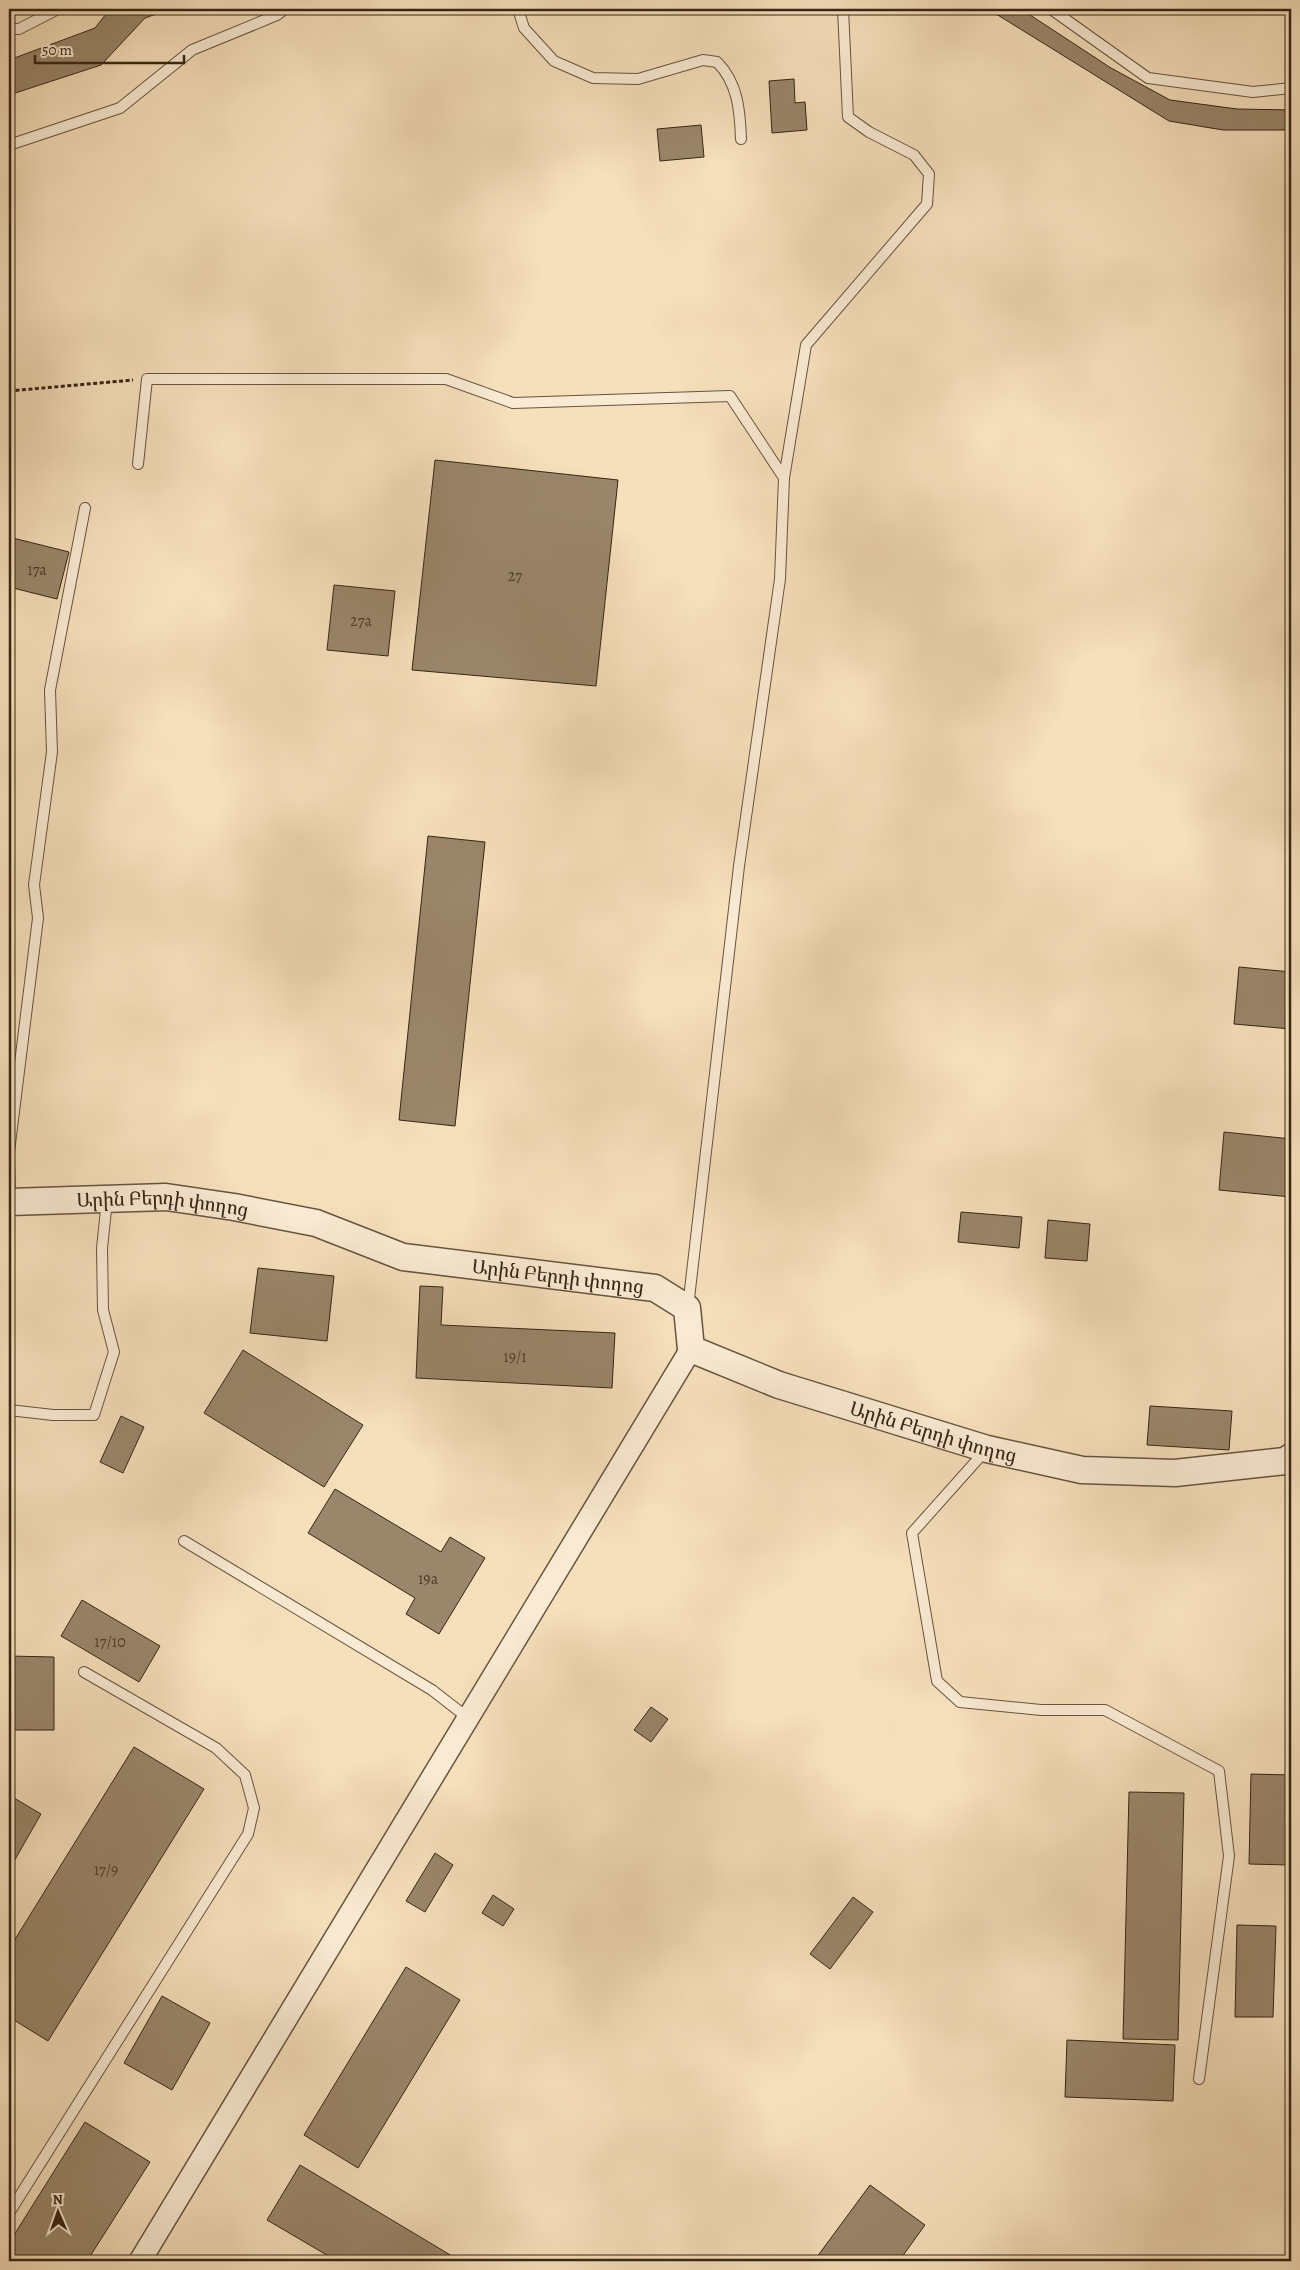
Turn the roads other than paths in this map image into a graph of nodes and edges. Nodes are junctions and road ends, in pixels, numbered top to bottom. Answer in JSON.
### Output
{"nodes":[{"id":1,"x":58,"y":9,"type":"edge"},
{"id":2,"x":285,"y":9,"type":"edge"},
{"id":3,"x":518,"y":9,"type":"edge"},
{"id":4,"x":843,"y":9,"type":"edge"},
{"id":5,"x":1051,"y":9,"type":"edge"},
{"id":6,"x":9,"y":29,"type":"edge"},
{"id":7,"x":1291,"y":88,"type":"edge"},
{"id":8,"x":742,"y":139,"type":"dead end"},
{"id":9,"x":9,"y":145,"type":"edge"},
{"id":10,"x":138,"y":464,"type":"dead end"},
{"id":11,"x":784,"y":478,"type":"junction"},
{"id":12,"x":85,"y":508,"type":"dead end"},
{"id":13,"x":9,"y":1152,"type":"edge"},
{"id":14,"x":9,"y":1158,"type":"edge"},
{"id":15,"x":107,"y":1199,"type":"junction"},
{"id":16,"x":9,"y":1202,"type":"edge"},
{"id":17,"x":687,"y":1308,"type":"junction"},
{"id":18,"x":691,"y":1350,"type":"junction"},
{"id":19,"x":9,"y":1410,"type":"edge"},
{"id":20,"x":987,"y":1450,"type":"junction"},
{"id":21,"x":1291,"y":1457,"type":"edge"},
{"id":22,"x":184,"y":1541,"type":"dead end"},
{"id":23,"x":84,"y":1672,"type":"dead end"},
{"id":24,"x":468,"y":1718,"type":"junction"},
{"id":25,"x":1199,"y":2079,"type":"dead end"},
{"id":26,"x":9,"y":2214,"type":"edge"},
{"id":27,"x":140,"y":2261,"type":"edge"}],
"edges":[{"from":1,"to":6,"type":"lane"},
{"from":2,"to":9,"type":"lane"},
{"from":3,"to":8,"type":"lane"},
{"from":4,"to":11,"type":"lane"},
{"from":5,"to":7,"type":"lane"},
{"from":10,"to":11,"type":"lane"},
{"from":11,"to":17,"type":"lane"},
{"from":12,"to":13,"type":"lane"},
{"from":14,"to":16,"type":"lane"},
{"from":15,"to":16,"type":"street","name":"Արին Բերդի փողոց"},
{"from":15,"to":17,"type":"street","name":"Արին Բերդի փողոց"},
{"from":15,"to":19,"type":"lane"},
{"from":17,"to":18,"type":"street"},
{"from":18,"to":20,"type":"street","name":"Արին Բերդի փողոց"},
{"from":18,"to":24,"type":"street"},
{"from":20,"to":21,"type":"street","name":"Արին Բերդի փողոց"},
{"from":20,"to":25,"type":"lane"},
{"from":22,"to":24,"type":"lane"},
{"from":23,"to":26,"type":"lane"},
{"from":24,"to":27,"type":"street"}]}
